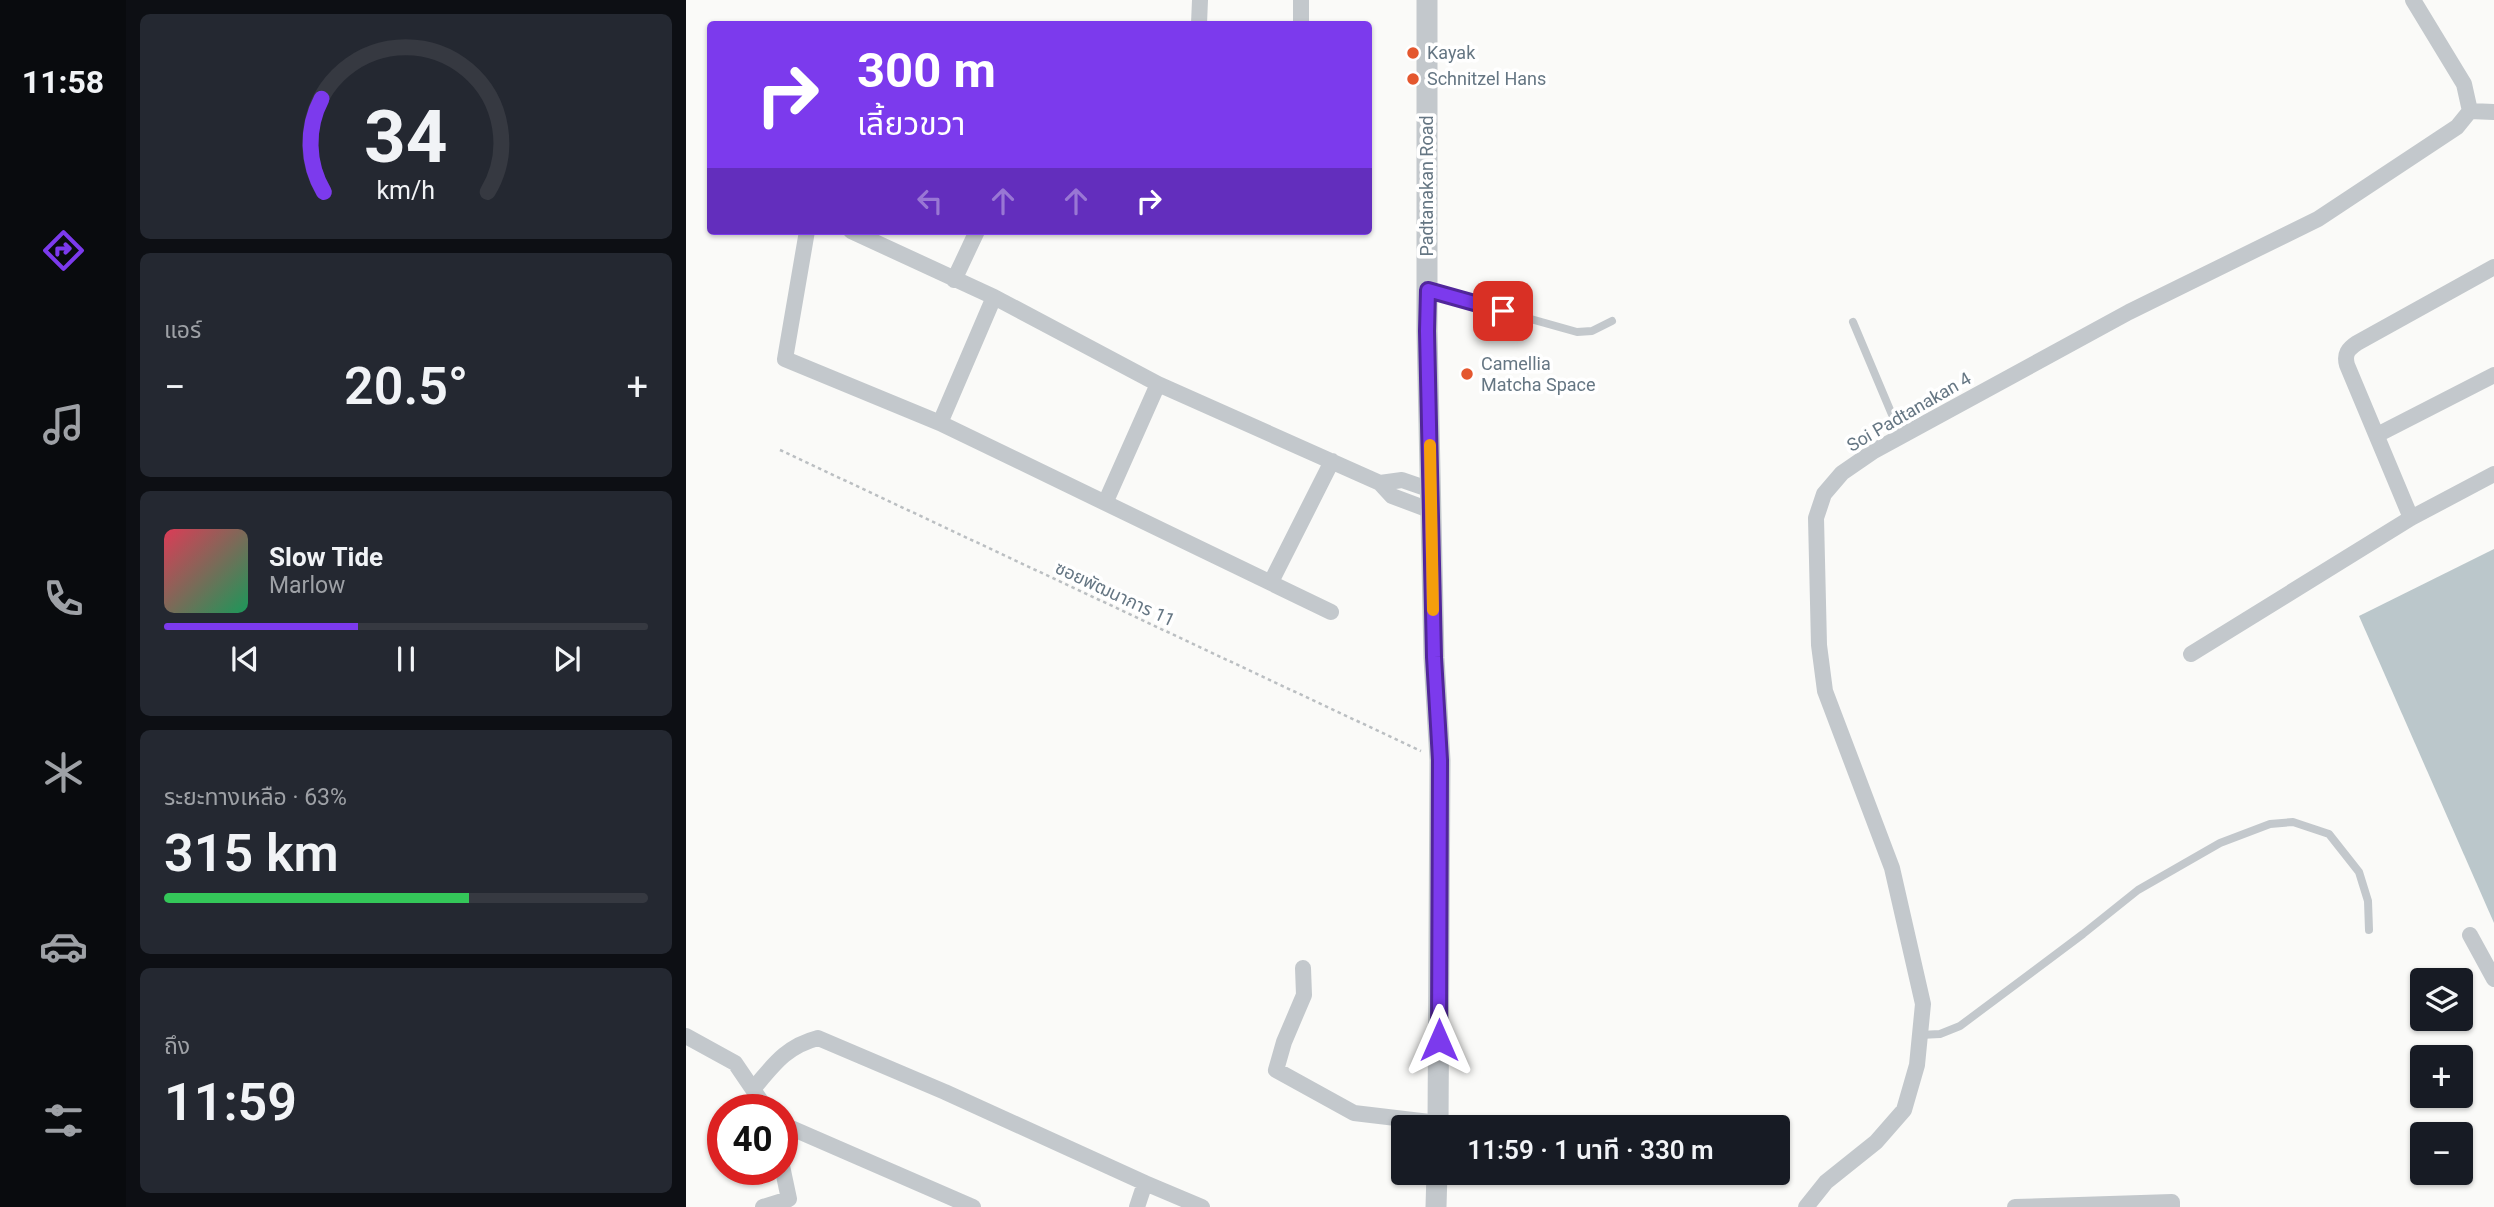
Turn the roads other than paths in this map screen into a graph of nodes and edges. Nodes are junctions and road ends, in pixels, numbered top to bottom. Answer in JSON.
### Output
{"nodes":[{"id":1,"x":1199,"y":0,"type":"edge"},
{"id":2,"x":1301,"y":0,"type":"edge"},
{"id":3,"x":1427,"y":0,"type":"edge"},
{"id":4,"x":2413,"y":0,"type":"edge"},
{"id":5,"x":1199,"y":21,"type":"edge"},
{"id":6,"x":1301,"y":21,"type":"edge"},
{"id":7,"x":2470,"y":111,"type":"junction"},
{"id":8,"x":2494,"y":112,"type":"edge"},
{"id":9,"x":806,"y":235,"type":"edge"},
{"id":10,"x":859,"y":235,"type":"edge"},
{"id":11,"x":975,"y":235,"type":"edge"},
{"id":12,"x":2494,"y":267,"type":"edge"},
{"id":13,"x":954,"y":280,"type":"junction"},
{"id":14,"x":1428,"y":290,"type":"junction"},
{"id":15,"x":994,"y":297,"type":"junction"},
{"id":16,"x":1612,"y":321,"type":"dead end"},
{"id":17,"x":1853,"y":321,"type":"dead end"},
{"id":18,"x":2494,"y":375,"type":"edge"},
{"id":19,"x":1158,"y":384,"type":"junction"},
{"id":20,"x":940,"y":423,"type":"junction"},
{"id":21,"x":2377,"y":435,"type":"junction"},
{"id":22,"x":1901,"y":436,"type":"junction"},
{"id":23,"x":1332,"y":461,"type":"junction"},
{"id":24,"x":2494,"y":474,"type":"edge"},
{"id":25,"x":1106,"y":501,"type":"junction"},
{"id":26,"x":1432,"y":501,"type":"junction"},
{"id":27,"x":2412,"y":518,"type":"junction"},
{"id":28,"x":1270,"y":582,"type":"junction"},
{"id":29,"x":1331,"y":612,"type":"dead end"},
{"id":30,"x":2191,"y":654,"type":"dead end"},
{"id":31,"x":2369,"y":930,"type":"dead end"},
{"id":32,"x":2470,"y":934,"type":"dead end"},
{"id":33,"x":1303,"y":968,"type":"dead end"},
{"id":34,"x":2494,"y":979,"type":"edge"},
{"id":35,"x":1920,"y":1035,"type":"junction"},
{"id":36,"x":686,"y":1036,"type":"edge"},
{"id":37,"x":754,"y":1088,"type":"junction"},
{"id":38,"x":758,"y":1094,"type":"edge"},
{"id":39,"x":1438,"y":1115,"type":"edge"},
{"id":40,"x":1391,"y":1118,"type":"edge"},
{"id":41,"x":798,"y":1131,"type":"edge"},
{"id":42,"x":1145,"y":1183,"type":"junction"},
{"id":43,"x":786,"y":1185,"type":"edge"},
{"id":44,"x":1437,"y":1185,"type":"edge"},
{"id":45,"x":2100,"y":1206,"type":"edge"},
{"id":46,"x":763,"y":1207,"type":"edge"},
{"id":47,"x":973,"y":1207,"type":"edge"},
{"id":48,"x":1136,"y":1207,"type":"edge"},
{"id":49,"x":1202,"y":1207,"type":"edge"},
{"id":50,"x":1436,"y":1207,"type":"edge"},
{"id":51,"x":1806,"y":1207,"type":"edge"},
{"id":52,"x":2018,"y":1207,"type":"edge"},
{"id":53,"x":2172,"y":1207,"type":"edge"}],
"edges":[{"from":1,"to":5,"type":"street"},
{"from":2,"to":6,"type":"street"},
{"from":3,"to":14,"type":"street","name":"Padtanakan Road"},
{"from":4,"to":7,"type":"street"},
{"from":7,"to":8,"type":"street"},
{"from":7,"to":22,"type":"street","name":"Soi Padtanakan 4"},
{"from":9,"to":20,"type":"street"},
{"from":10,"to":13,"type":"street"},
{"from":11,"to":13,"type":"street"},
{"from":12,"to":21,"type":"street"},
{"from":13,"to":15,"type":"street"},
{"from":14,"to":16,"type":"lane"},
{"from":14,"to":26,"type":"street","name":"Padtanakan Road"},
{"from":15,"to":19,"type":"street"},
{"from":15,"to":20,"type":"street"},
{"from":17,"to":22,"type":"lane"},
{"from":18,"to":21,"type":"street"},
{"from":19,"to":23,"type":"street"},
{"from":19,"to":25,"type":"street"},
{"from":20,"to":25,"type":"street"},
{"from":21,"to":27,"type":"street"},
{"from":22,"to":35,"type":"street","name":"Soi Padtanakan 4"},
{"from":23,"to":26,"type":"street"},
{"from":23,"to":28,"type":"street"},
{"from":24,"to":27,"type":"street"},
{"from":25,"to":28,"type":"street"},
{"from":26,"to":39,"type":"street","name":"Padtanakan Road"},
{"from":27,"to":30,"type":"street"},
{"from":28,"to":29,"type":"street"},
{"from":31,"to":35,"type":"lane"},
{"from":32,"to":34,"type":"street"},
{"from":33,"to":40,"type":"street"},
{"from":35,"to":51,"type":"street","name":"Soi Padtanakan 4"},
{"from":36,"to":37,"type":"street"},
{"from":37,"to":38,"type":"street"},
{"from":37,"to":42,"type":"street"},
{"from":41,"to":47,"type":"street"},
{"from":42,"to":48,"type":"street"},
{"from":42,"to":49,"type":"street"},
{"from":43,"to":46,"type":"street"},
{"from":44,"to":50,"type":"street"},
{"from":45,"to":52,"type":"street"},
{"from":45,"to":53,"type":"street"}]}
